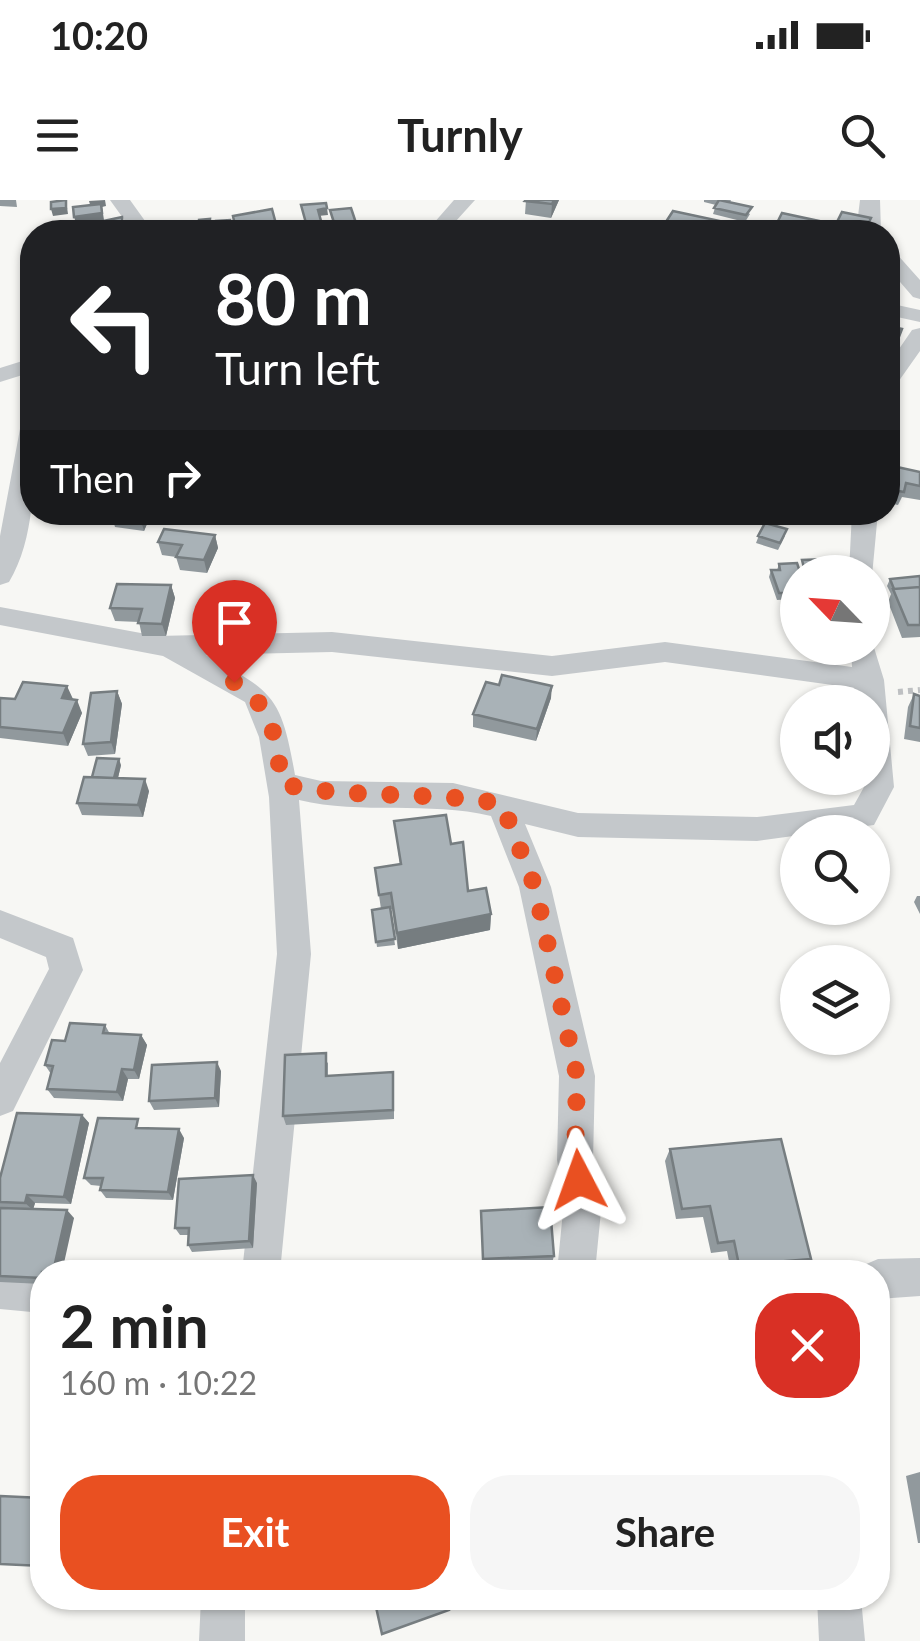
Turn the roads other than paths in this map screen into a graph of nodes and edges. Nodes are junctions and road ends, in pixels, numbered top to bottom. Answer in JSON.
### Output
{"nodes":[{"id":1,"x":465,"y":200,"type":"edge"},
{"id":2,"x":447,"y":220,"type":"edge"},
{"id":3,"x":900,"y":270,"type":"edge"},
{"id":4,"x":920,"y":293,"type":"edge"},
{"id":5,"x":920,"y":335,"type":"edge"},
{"id":6,"x":900,"y":363,"type":"edge"},
{"id":7,"x":20,"y":493,"type":"edge"},
{"id":8,"x":864,"y":525,"type":"edge"},
{"id":9,"x":863,"y":555,"type":"edge"},
{"id":10,"x":0,"y":576,"type":"edge"},
{"id":11,"x":0,"y":616,"type":"edge"},
{"id":12,"x":168,"y":646,"type":"junction"},
{"id":13,"x":867,"y":665,"type":"edge"},
{"id":14,"x":870,"y":680,"type":"junction"},
{"id":15,"x":282,"y":784,"type":"junction"},
{"id":16,"x":502,"y":804,"type":"junction"},
{"id":17,"x":0,"y":924,"type":"edge"},
{"id":18,"x":0,"y":1099,"type":"edge"},
{"id":19,"x":262,"y":1260,"type":"edge"},
{"id":20,"x":577,"y":1260,"type":"edge"},
{"id":21,"x":920,"y":1277,"type":"edge"},
{"id":22,"x":890,"y":1279,"type":"edge"},
{"id":23,"x":0,"y":1289,"type":"edge"},
{"id":24,"x":30,"y":1293,"type":"edge"},
{"id":25,"x":223,"y":1610,"type":"edge"},
{"id":26,"x":222,"y":1641,"type":"edge"}],
"edges":[{"from":1,"to":2,"type":"street"},
{"from":3,"to":4,"type":"street"},
{"from":5,"to":6,"type":"street"},
{"from":7,"to":10,"type":"street"},
{"from":8,"to":9,"type":"street"},
{"from":11,"to":12,"type":"street"},
{"from":12,"to":14,"type":"street"},
{"from":12,"to":15,"type":"street"},
{"from":13,"to":14,"type":"street"},
{"from":14,"to":16,"type":"street"},
{"from":15,"to":16,"type":"street"},
{"from":15,"to":19,"type":"street"},
{"from":16,"to":20,"type":"street"},
{"from":17,"to":18,"type":"street"},
{"from":21,"to":22,"type":"street"},
{"from":23,"to":24,"type":"street"},
{"from":25,"to":26,"type":"street"}]}
